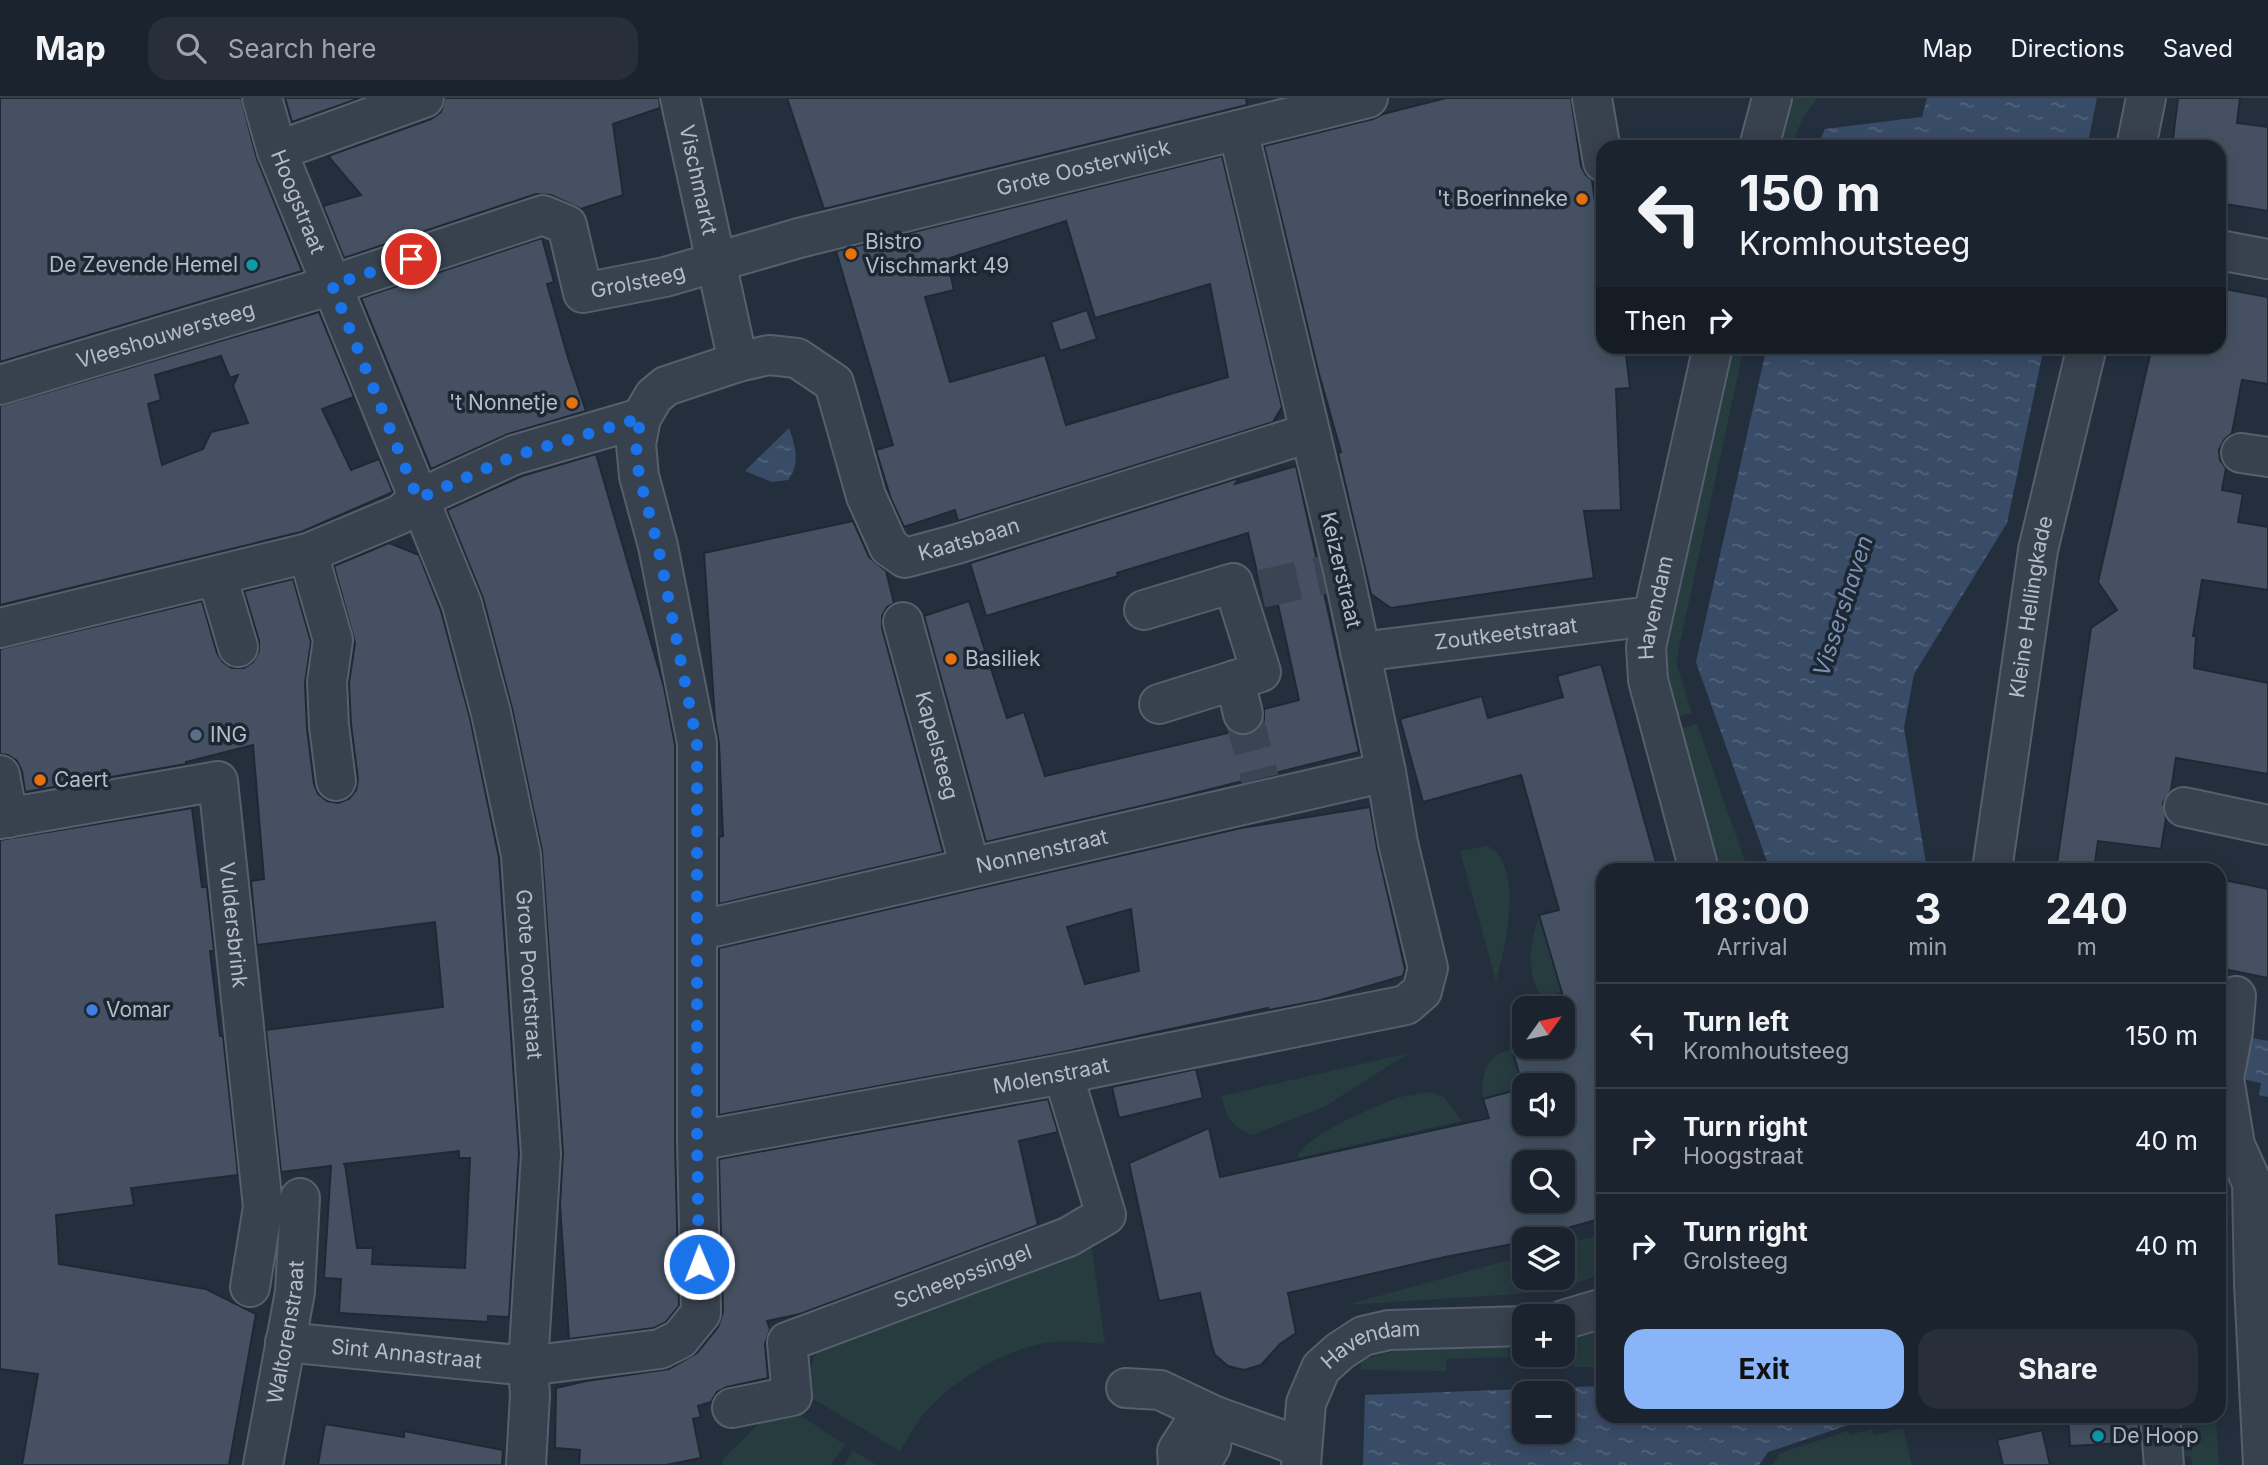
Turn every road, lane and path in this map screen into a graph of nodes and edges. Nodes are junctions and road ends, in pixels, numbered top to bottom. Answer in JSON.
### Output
{"nodes":[{"id":1,"x":262,"y":98,"type":"edge"},
{"id":2,"x":680,"y":98,"type":"edge"},
{"id":3,"x":1368,"y":98,"type":"edge"},
{"id":4,"x":1592,"y":98,"type":"edge"},
{"id":5,"x":1772,"y":98,"type":"edge"},
{"id":6,"x":2146,"y":98,"type":"edge"},
{"id":7,"x":414,"y":100,"type":"edge"},
{"id":8,"x":1257,"y":117,"type":"edge"},
{"id":9,"x":1599,"y":140,"type":"edge"},
{"id":10,"x":1761,"y":140,"type":"edge"},
{"id":11,"x":2137,"y":140,"type":"edge"},
{"id":12,"x":277,"y":151,"type":"junction"},
{"id":13,"x":799,"y":238,"type":"joint"},
{"id":14,"x":2226,"y":251,"type":"edge"},
{"id":15,"x":2268,"y":259,"type":"edge"},
{"id":16,"x":716,"y":264,"type":"junction"},
{"id":17,"x":332,"y":285,"type":"junction"},
{"id":18,"x":1711,"y":354,"type":"edge"},
{"id":19,"x":2085,"y":354,"type":"edge"},
{"id":20,"x":738,"y":362,"type":"junction"},
{"id":21,"x":0,"y":385,"type":"edge"},
{"id":22,"x":641,"y":418,"type":"junction"},
{"id":23,"x":1309,"y":433,"type":"junction"},
{"id":24,"x":418,"y":499,"type":"junction"},
{"id":25,"x":308,"y":553,"type":"junction"},
{"id":26,"x":218,"y":576,"type":"junction"},
{"id":27,"x":1144,"y":610,"type":"dead end"},
{"id":28,"x":1651,"y":616,"type":"junction"},
{"id":29,"x":903,"y":622,"type":"dead end"},
{"id":30,"x":0,"y":628,"type":"edge"},
{"id":31,"x":238,"y":647,"type":"dead end"},
{"id":32,"x":1360,"y":652,"type":"junction"},
{"id":33,"x":1159,"y":704,"type":"dead end"},
{"id":34,"x":1386,"y":772,"type":"junction"},
{"id":35,"x":0,"y":775,"type":"edge"},
{"id":36,"x":336,"y":781,"type":"dead end"},
{"id":37,"x":2184,"y":807,"type":"dead end"},
{"id":38,"x":4,"y":818,"type":"edge"},
{"id":39,"x":2268,"y":825,"type":"edge"},
{"id":40,"x":1697,"y":863,"type":"edge"},
{"id":41,"x":1993,"y":863,"type":"edge"},
{"id":42,"x":970,"y":867,"type":"junction"},
{"id":43,"x":697,"y":931,"type":"junction"},
{"id":44,"x":1406,"y":1005,"type":"joint"},
{"id":45,"x":2239,"y":1005,"type":"edge"},
{"id":46,"x":2226,"y":1068,"type":"edge"},
{"id":47,"x":1063,"y":1074,"type":"junction"},
{"id":48,"x":2226,"y":1123,"type":"edge"},
{"id":49,"x":697,"y":1141,"type":"junction"},
{"id":50,"x":2227,"y":1145,"type":"edge"},
{"id":51,"x":300,"y":1198,"type":"dead end"},
{"id":52,"x":250,"y":1287,"type":"dead end"},
{"id":53,"x":1596,"y":1310,"type":"edge"},
{"id":54,"x":1575,"y":1316,"type":"edge"},
{"id":55,"x":1512,"y":1326,"type":"edge"},
{"id":56,"x":285,"y":1342,"type":"junction"},
{"id":57,"x":528,"y":1366,"type":"junction"},
{"id":58,"x":1126,"y":1388,"type":"dead end"},
{"id":59,"x":732,"y":1408,"type":"dead end"},
{"id":60,"x":1215,"y":1416,"type":"junction"},
{"id":61,"x":2161,"y":1423,"type":"edge"},
{"id":62,"x":1302,"y":1456,"type":"edge"},
{"id":63,"x":263,"y":1465,"type":"edge"},
{"id":64,"x":526,"y":1465,"type":"edge"},
{"id":65,"x":1178,"y":1465,"type":"edge"},
{"id":66,"x":1200,"y":1465,"type":"edge"},
{"id":67,"x":2164,"y":1465,"type":"edge"},
{"id":68,"x":2263,"y":1465,"type":"edge"}],
"edges":[{"from":1,"to":12,"type":"street","name":"Hoogstraat"},
{"from":2,"to":16,"type":"street","name":"Vischmarkt"},
{"from":3,"to":8,"type":"street","name":"Grote Oosterwijck"},
{"from":4,"to":9,"type":"street"},
{"from":5,"to":10,"type":"street"},
{"from":6,"to":11,"type":"street"},
{"from":7,"to":12,"type":"street"},
{"from":8,"to":13,"type":"street","name":"Grote Oosterwijck"},
{"from":8,"to":23,"type":"street","name":"Keizerstraat"},
{"from":12,"to":17,"type":"street","name":"Hoogstraat"},
{"from":13,"to":16,"type":"street","name":"Vischmarkt"},
{"from":14,"to":15,"type":"street"},
{"from":16,"to":17,"type":"street","name":"Grolsteeg"},
{"from":16,"to":20,"type":"street","name":"Vischmarkt"},
{"from":17,"to":21,"type":"street","name":"Vleeshouwersteeg"},
{"from":17,"to":24,"type":"street","name":"Hoogstraat"},
{"from":18,"to":28,"type":"street","name":"Havendam"},
{"from":19,"to":41,"type":"street","name":"Kleine Hellingkade"},
{"from":20,"to":22,"type":"street","name":"Kaatsbaan"},
{"from":20,"to":23,"type":"street","name":"Kaatsbaan"},
{"from":22,"to":24,"type":"street"},
{"from":22,"to":43,"type":"street","name":"Sint Annastraat"},
{"from":23,"to":32,"type":"street","name":"Keizerstraat"},
{"from":24,"to":25,"type":"street"},
{"from":24,"to":57,"type":"street","name":"Grote Poortstraat"},
{"from":25,"to":26,"type":"street"},
{"from":25,"to":36,"type":"street"},
{"from":26,"to":30,"type":"street"},
{"from":26,"to":31,"type":"street"},
{"from":27,"to":33,"type":"street"},
{"from":28,"to":32,"type":"street","name":"Zoutkeetstraat"},
{"from":28,"to":40,"type":"street","name":"Havendam"},
{"from":29,"to":42,"type":"street","name":"Kapelsteeg"},
{"from":32,"to":34,"type":"street","name":"Keizerstraat"},
{"from":34,"to":42,"type":"street","name":"Nonnenstraat"},
{"from":34,"to":44,"type":"street","name":"Keizerstraat"},
{"from":35,"to":38,"type":"street"},
{"from":37,"to":39,"type":"street"},
{"from":38,"to":52,"type":"street","name":"Vuldersbrink"},
{"from":42,"to":43,"type":"street","name":"Nonnenstraat"},
{"from":43,"to":49,"type":"street","name":"Sint Annastraat"},
{"from":44,"to":47,"type":"street","name":"Molenstraat"},
{"from":45,"to":46,"type":"street"},
{"from":47,"to":49,"type":"street","name":"Molenstraat"},
{"from":47,"to":59,"type":"street","name":"Scheepssingel"},
{"from":48,"to":50,"type":"street"},
{"from":49,"to":57,"type":"street","name":"Sint Annastraat"},
{"from":50,"to":68,"type":"street"},
{"from":51,"to":56,"type":"street","name":"Waltorenstraat"},
{"from":53,"to":54,"type":"street"},
{"from":55,"to":62,"type":"street","name":"Havendam"},
{"from":56,"to":57,"type":"street","name":"Sint Annastraat"},
{"from":56,"to":63,"type":"street","name":"Waltorenstraat"},
{"from":57,"to":64,"type":"street","name":"Grote Poortstraat"},
{"from":58,"to":60,"type":"street"},
{"from":60,"to":62,"type":"street"},
{"from":60,"to":65,"type":"street"},
{"from":60,"to":66,"type":"street"},
{"from":61,"to":67,"type":"street"}]}
